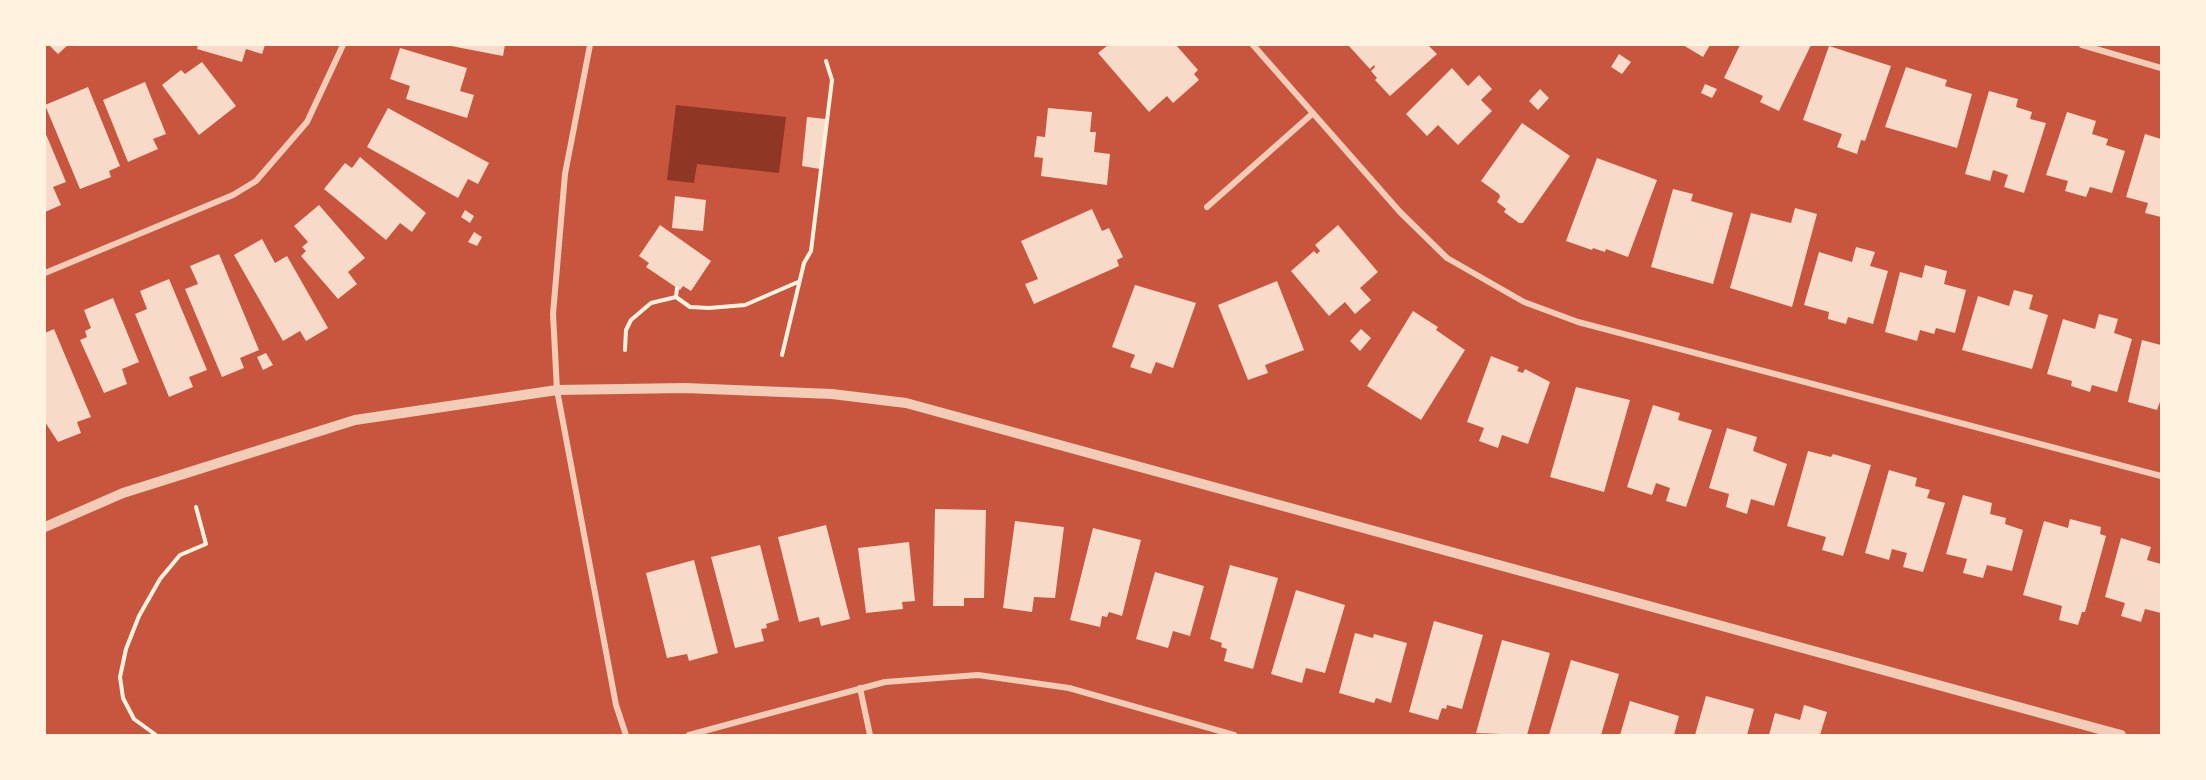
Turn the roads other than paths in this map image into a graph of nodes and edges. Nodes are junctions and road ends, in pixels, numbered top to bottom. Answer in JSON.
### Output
{"nodes":[{"id":1,"x":343,"y":45,"type":"edge"},
{"id":2,"x":590,"y":45,"type":"edge"},
{"id":3,"x":1253,"y":45,"type":"edge"},
{"id":4,"x":2082,"y":45,"type":"edge"},
{"id":5,"x":2161,"y":68,"type":"edge"},
{"id":6,"x":1312,"y":114,"type":"junction"},
{"id":7,"x":1207,"y":207,"type":"dead end"},
{"id":8,"x":45,"y":273,"type":"edge"},
{"id":9,"x":557,"y":390,"type":"junction"},
{"id":10,"x":2161,"y":476,"type":"edge"},
{"id":11,"x":45,"y":527,"type":"edge"},
{"id":12,"x":860,"y":688,"type":"junction"},
{"id":13,"x":626,"y":735,"type":"edge"},
{"id":14,"x":689,"y":735,"type":"edge"},
{"id":15,"x":870,"y":735,"type":"edge"},
{"id":16,"x":1234,"y":735,"type":"edge"},
{"id":17,"x":2121,"y":735,"type":"edge"}],
"edges":[{"from":1,"to":8,"type":"street"},
{"from":2,"to":9,"type":"street"},
{"from":3,"to":6,"type":"street"},
{"from":4,"to":5,"type":"street"},
{"from":6,"to":7,"type":"street"},
{"from":6,"to":10,"type":"street"},
{"from":9,"to":11,"type":"street"},
{"from":9,"to":13,"type":"street"},
{"from":9,"to":17,"type":"street"},
{"from":12,"to":14,"type":"street"},
{"from":12,"to":15,"type":"street"},
{"from":12,"to":16,"type":"street"}]}
